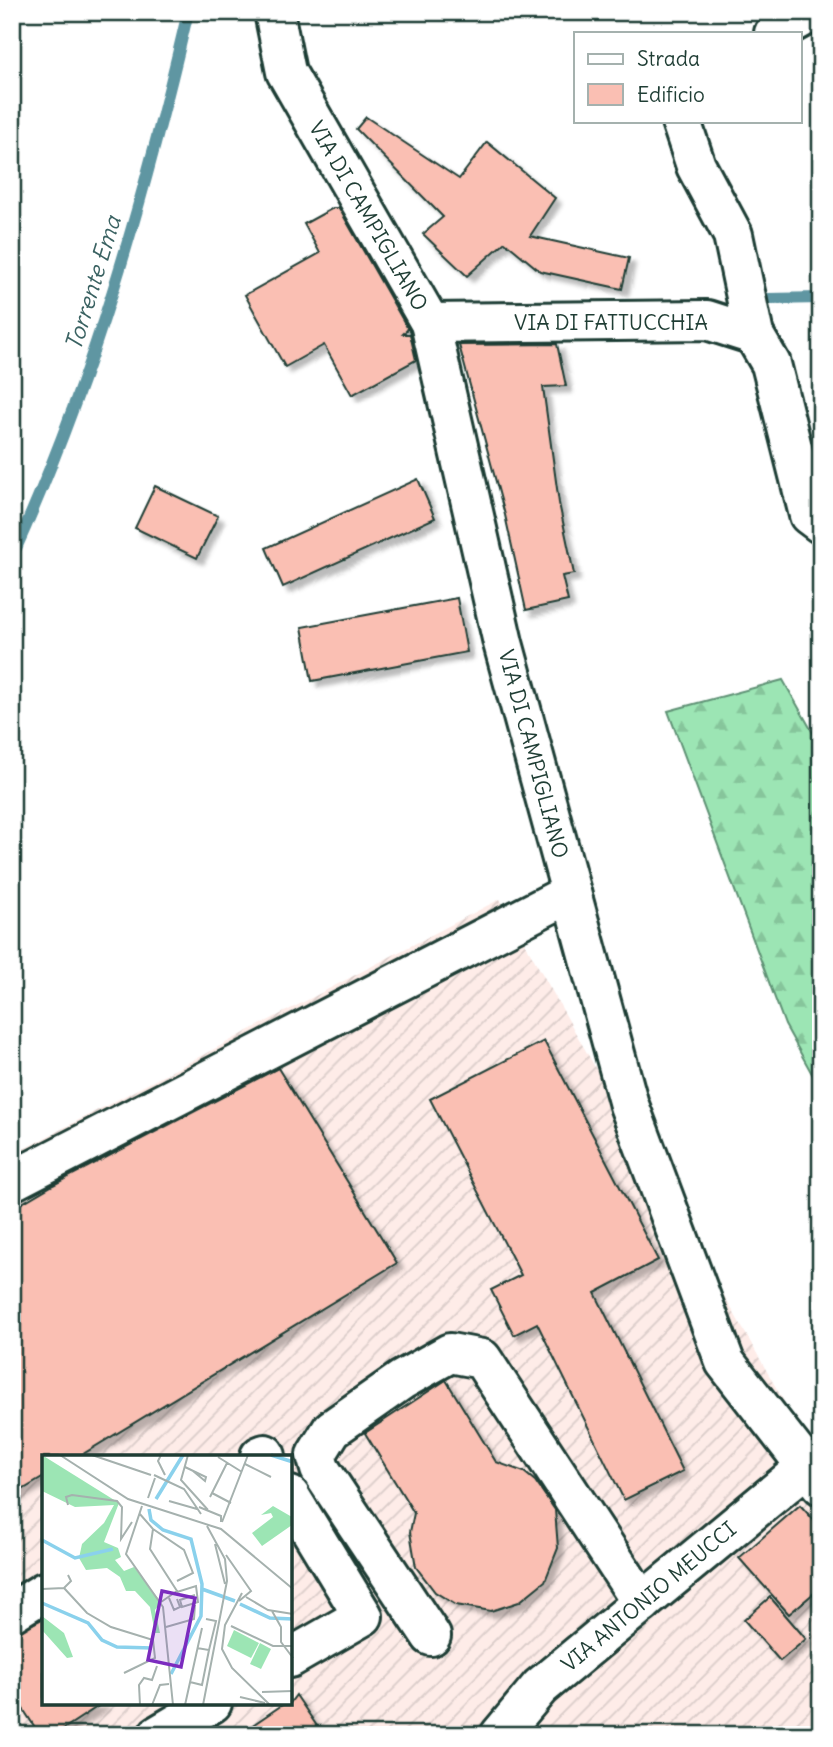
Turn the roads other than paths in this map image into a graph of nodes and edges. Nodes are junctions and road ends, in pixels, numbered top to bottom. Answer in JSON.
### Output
{"nodes":[{"id":1,"x":274,"y":12,"type":"edge"},
{"id":2,"x":812,"y":12,"type":"edge"},
{"id":3,"x":776,"y":32,"type":"edge"},
{"id":4,"x":681,"y":122,"type":"edge"},
{"id":5,"x":430,"y":323,"type":"junction"},
{"id":6,"x":754,"y":335,"type":"junction"},
{"id":7,"x":821,"y":524,"type":"edge"},
{"id":8,"x":571,"y":893,"type":"junction"},
{"id":9,"x":12,"y":1181,"type":"edge"},
{"id":10,"x":813,"y":1476,"type":"edge"},
{"id":11,"x":292,"y":1499,"type":"edge"},
{"id":12,"x":42,"y":1593,"type":"edge"},
{"id":13,"x":642,"y":1603,"type":"junction"},
{"id":14,"x":12,"y":1612,"type":"edge"},
{"id":15,"x":431,"y":1636,"type":"dead end"},
{"id":16,"x":292,"y":1657,"type":"edge"},
{"id":17,"x":209,"y":1705,"type":"edge"},
{"id":18,"x":158,"y":1735,"type":"edge"},
{"id":19,"x":500,"y":1735,"type":"edge"}],
"edges":[{"from":1,"to":5,"type":"street","name":"VIA DI CAMPIGLIANO"},
{"from":2,"to":3,"type":"street"},
{"from":4,"to":6,"type":"street"},
{"from":5,"to":6,"type":"street","name":"VIA DI FATTUCCHIA"},
{"from":5,"to":8,"type":"street","name":"VIA DI CAMPIGLIANO"},
{"from":6,"to":7,"type":"street"},
{"from":8,"to":9,"type":"street"},
{"from":8,"to":10,"type":"street","name":"VIA DI CAMPIGLIANO"},
{"from":10,"to":13,"type":"street","name":"VIA ANTONIO MEUCCI"},
{"from":11,"to":16,"type":"street"},
{"from":12,"to":14,"type":"street"},
{"from":13,"to":15,"type":"street"},
{"from":13,"to":19,"type":"street","name":"VIA ANTONIO MEUCCI"},
{"from":17,"to":18,"type":"street"}]}
